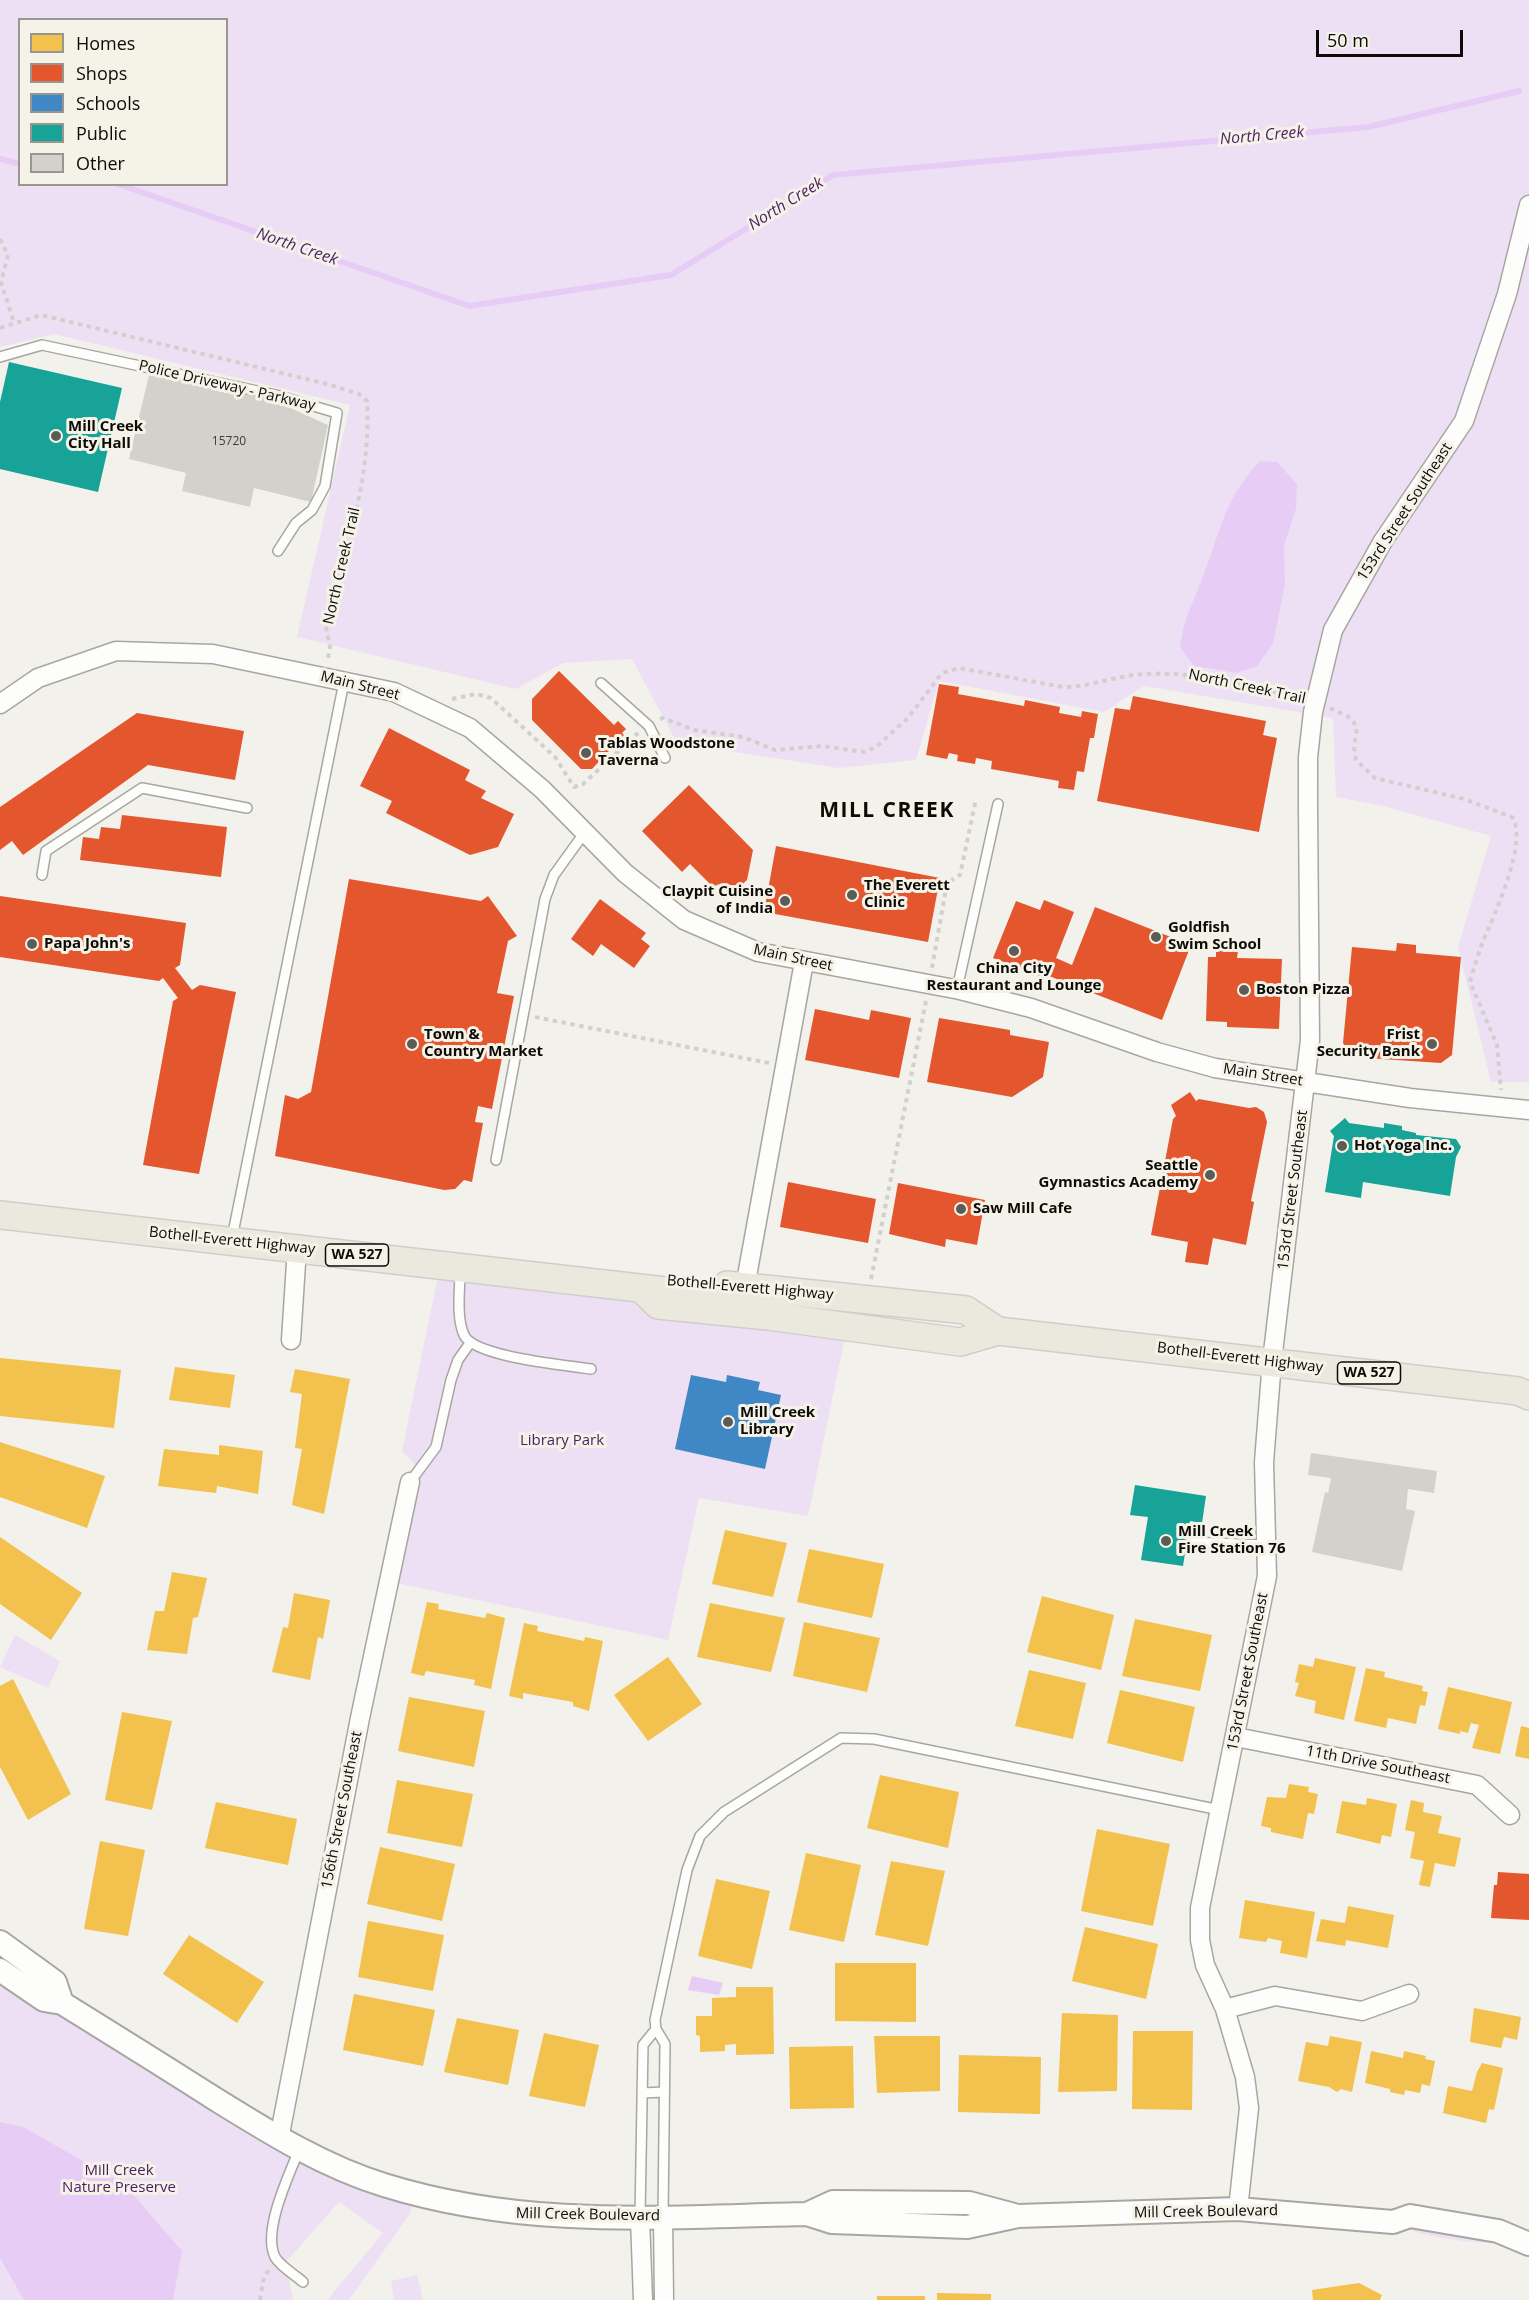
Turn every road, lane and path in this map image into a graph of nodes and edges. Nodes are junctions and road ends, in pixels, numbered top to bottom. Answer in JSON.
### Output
{"nodes":[{"id":1,"x":1529,"y":205,"type":"edge"},
{"id":2,"x":0,"y":239,"type":"edge"},
{"id":3,"x":1,"y":281,"type":"edge"},
{"id":4,"x":14,"y":323,"type":"junction"},
{"id":5,"x":0,"y":328,"type":"edge"},
{"id":6,"x":0,"y":357,"type":"edge"},
{"id":7,"x":278,"y":551,"type":"dead end"},
{"id":8,"x":338,"y":661,"type":"dead end"},
{"id":9,"x":344,"y":682,"type":"junction"},
{"id":10,"x":601,"y":683,"type":"dead end"},
{"id":11,"x":443,"y":696,"type":"dead end"},
{"id":12,"x":1316,"y":702,"type":"junction"},
{"id":13,"x":0,"y":704,"type":"edge"},
{"id":14,"x":649,"y":726,"type":"junction"},
{"id":15,"x":664,"y":758,"type":"dead end"},
{"id":16,"x":976,"y":799,"type":"dead end"},
{"id":17,"x":998,"y":804,"type":"dead end"},
{"id":18,"x":247,"y":808,"type":"dead end"},
{"id":19,"x":585,"y":832,"type":"junction"},
{"id":20,"x":42,"y":874,"type":"dead end"},
{"id":21,"x":804,"y":962,"type":"junction"},
{"id":22,"x":932,"y":969,"type":"dead end"},
{"id":23,"x":957,"y":989,"type":"junction"},
{"id":24,"x":927,"y":997,"type":"dead end"},
{"id":25,"x":524,"y":1015,"type":"junction"},
{"id":26,"x":784,"y":1065,"type":"junction"},
{"id":27,"x":1307,"y":1082,"type":"junction"},
{"id":28,"x":1509,"y":1090,"type":"dead end"},
{"id":29,"x":1529,"y":1110,"type":"edge"},
{"id":30,"x":496,"y":1160,"type":"dead end"},
{"id":31,"x":0,"y":1215,"type":"edge"},
{"id":32,"x":231,"y":1240,"type":"junction"},
{"id":33,"x":297,"y":1248,"type":"junction"},
{"id":34,"x":460,"y":1268,"type":"junction"},
{"id":35,"x":745,"y":1287,"type":"junction"},
{"id":36,"x":642,"y":1289,"type":"junction"},
{"id":37,"x":868,"y":1299,"type":"junction"},
{"id":38,"x":998,"y":1331,"type":"junction"},
{"id":39,"x":291,"y":1340,"type":"dead end"},
{"id":40,"x":470,"y":1343,"type":"junction"},
{"id":41,"x":1272,"y":1361,"type":"junction"},
{"id":42,"x":591,"y":1369,"type":"dead end"},
{"id":43,"x":1525,"y":1392,"type":"edge"},
{"id":44,"x":410,"y":1482,"type":"joint"},
{"id":45,"x":1190,"y":1542,"type":"dead end"},
{"id":46,"x":1266,"y":1545,"type":"junction"},
{"id":47,"x":1236,"y":1737,"type":"junction"},
{"id":48,"x":1220,"y":1810,"type":"junction"},
{"id":49,"x":1510,"y":1815,"type":"dead end"},
{"id":50,"x":0,"y":1942,"type":"edge"},
{"id":51,"x":0,"y":1970,"type":"edge"},
{"id":52,"x":1409,"y":1994,"type":"dead end"},
{"id":53,"x":62,"y":2003,"type":"junction"},
{"id":54,"x":1225,"y":2009,"type":"junction"},
{"id":55,"x":656,"y":2028,"type":"junction"},
{"id":56,"x":642,"y":2092,"type":"junction"},
{"id":57,"x":664,"y":2092,"type":"junction"},
{"id":58,"x":279,"y":2139,"type":"junction"},
{"id":59,"x":299,"y":2150,"type":"junction"},
{"id":60,"x":1238,"y":2209,"type":"junction"},
{"id":61,"x":663,"y":2217,"type":"junction"},
{"id":62,"x":640,"y":2218,"type":"junction"},
{"id":63,"x":1523,"y":2242,"type":"edge"},
{"id":64,"x":276,"y":2259,"type":"junction"},
{"id":65,"x":303,"y":2282,"type":"dead end"},
{"id":66,"x":260,"y":2300,"type":"edge"},
{"id":67,"x":643,"y":2300,"type":"edge"},
{"id":68,"x":664,"y":2300,"type":"edge"}],
"edges":[{"from":1,"to":12,"type":"street","name":"153rd Street Southeast"},
{"from":2,"to":3,"type":"path"},
{"from":3,"to":4,"type":"path"},
{"from":4,"to":5,"type":"path","name":"North Creek Trail"},
{"from":4,"to":8,"type":"path","name":"North Creek Trail"},
{"from":6,"to":7,"type":"lane","name":"Police Driveway - Parkway"},
{"from":9,"to":13,"type":"street","name":"Main Street"},
{"from":9,"to":19,"type":"street","name":"Main Street"},
{"from":9,"to":32,"type":"lane"},
{"from":10,"to":14,"type":"lane"},
{"from":11,"to":14,"type":"path","name":"North Creek Trail"},
{"from":12,"to":14,"type":"path","name":"North Creek Trail"},
{"from":12,"to":27,"type":"street","name":"153rd Street Southeast"},
{"from":12,"to":28,"type":"path","name":"North Creek Trail"},
{"from":14,"to":15,"type":"lane"},
{"from":16,"to":22,"type":"path"},
{"from":17,"to":23,"type":"lane"},
{"from":18,"to":20,"type":"lane"},
{"from":19,"to":21,"type":"street","name":"Main Street"},
{"from":19,"to":25,"type":"lane"},
{"from":21,"to":23,"type":"street","name":"Main Street"},
{"from":21,"to":26,"type":"street"},
{"from":23,"to":27,"type":"street","name":"Main Street"},
{"from":24,"to":37,"type":"path"},
{"from":25,"to":26,"type":"path"},
{"from":25,"to":30,"type":"lane"},
{"from":26,"to":35,"type":"street"},
{"from":27,"to":29,"type":"street","name":"Main Street"},
{"from":27,"to":41,"type":"street","name":"153rd Street Southeast"},
{"from":31,"to":32,"type":"main road","name":"Bothell-Everett Highway","number":"WA 527"},
{"from":32,"to":33,"type":"main road","name":"Bothell-Everett Highway","number":"WA 527"},
{"from":33,"to":34,"type":"main road","name":"Bothell-Everett Highway","number":"WA 527"},
{"from":33,"to":39,"type":"street"},
{"from":34,"to":36,"type":"main road","name":"Bothell-Everett Highway","number":"WA 527"},
{"from":34,"to":40,"type":"lane"},
{"from":35,"to":36,"type":"main road","name":"Bothell-Everett Highway","number":"WA 527"},
{"from":35,"to":37,"type":"main road","name":"Bothell-Everett Highway","number":"WA 527"},
{"from":36,"to":38,"type":"main road","name":"Bothell-Everett Highway","number":"WA 527"},
{"from":37,"to":38,"type":"main road","name":"Bothell-Everett Highway","number":"WA 527"},
{"from":38,"to":41,"type":"main road","name":"Bothell-Everett Highway","number":"WA 527"},
{"from":40,"to":42,"type":"lane"},
{"from":40,"to":44,"type":"lane"},
{"from":41,"to":43,"type":"main road","name":"Bothell-Everett Highway","number":"WA 527"},
{"from":41,"to":46,"type":"street","name":"153rd Street Southeast"},
{"from":44,"to":58,"type":"street","name":"156th Street Southeast"},
{"from":45,"to":46,"type":"lane"},
{"from":46,"to":47,"type":"street","name":"153rd Street Southeast"},
{"from":47,"to":48,"type":"street","name":"153rd Street Southeast"},
{"from":47,"to":49,"type":"street","name":"11th Drive Southeast"},
{"from":48,"to":54,"type":"street","name":"153rd Street Southeast"},
{"from":48,"to":55,"type":"lane"},
{"from":50,"to":53,"type":"street"},
{"from":51,"to":53,"type":"street","name":"Mill Creek Boulevard"},
{"from":52,"to":54,"type":"street"},
{"from":53,"to":58,"type":"street","name":"Mill Creek Boulevard"},
{"from":54,"to":60,"type":"street","name":"153rd Street Southeast"},
{"from":55,"to":56,"type":"lane"},
{"from":55,"to":57,"type":"lane"},
{"from":56,"to":57,"type":"lane"},
{"from":56,"to":62,"type":"lane"},
{"from":57,"to":61,"type":"lane"},
{"from":58,"to":59,"type":"street","name":"Mill Creek Boulevard"},
{"from":59,"to":62,"type":"street","name":"Mill Creek Boulevard"},
{"from":59,"to":64,"type":"lane"},
{"from":60,"to":61,"type":"street","name":"Mill Creek Boulevard"},
{"from":60,"to":63,"type":"street","name":"Mill Creek Boulevard"},
{"from":61,"to":62,"type":"street","name":"Mill Creek Boulevard"},
{"from":61,"to":68,"type":"street"},
{"from":62,"to":67,"type":"street"},
{"from":64,"to":65,"type":"lane"},
{"from":64,"to":66,"type":"path"}]}
